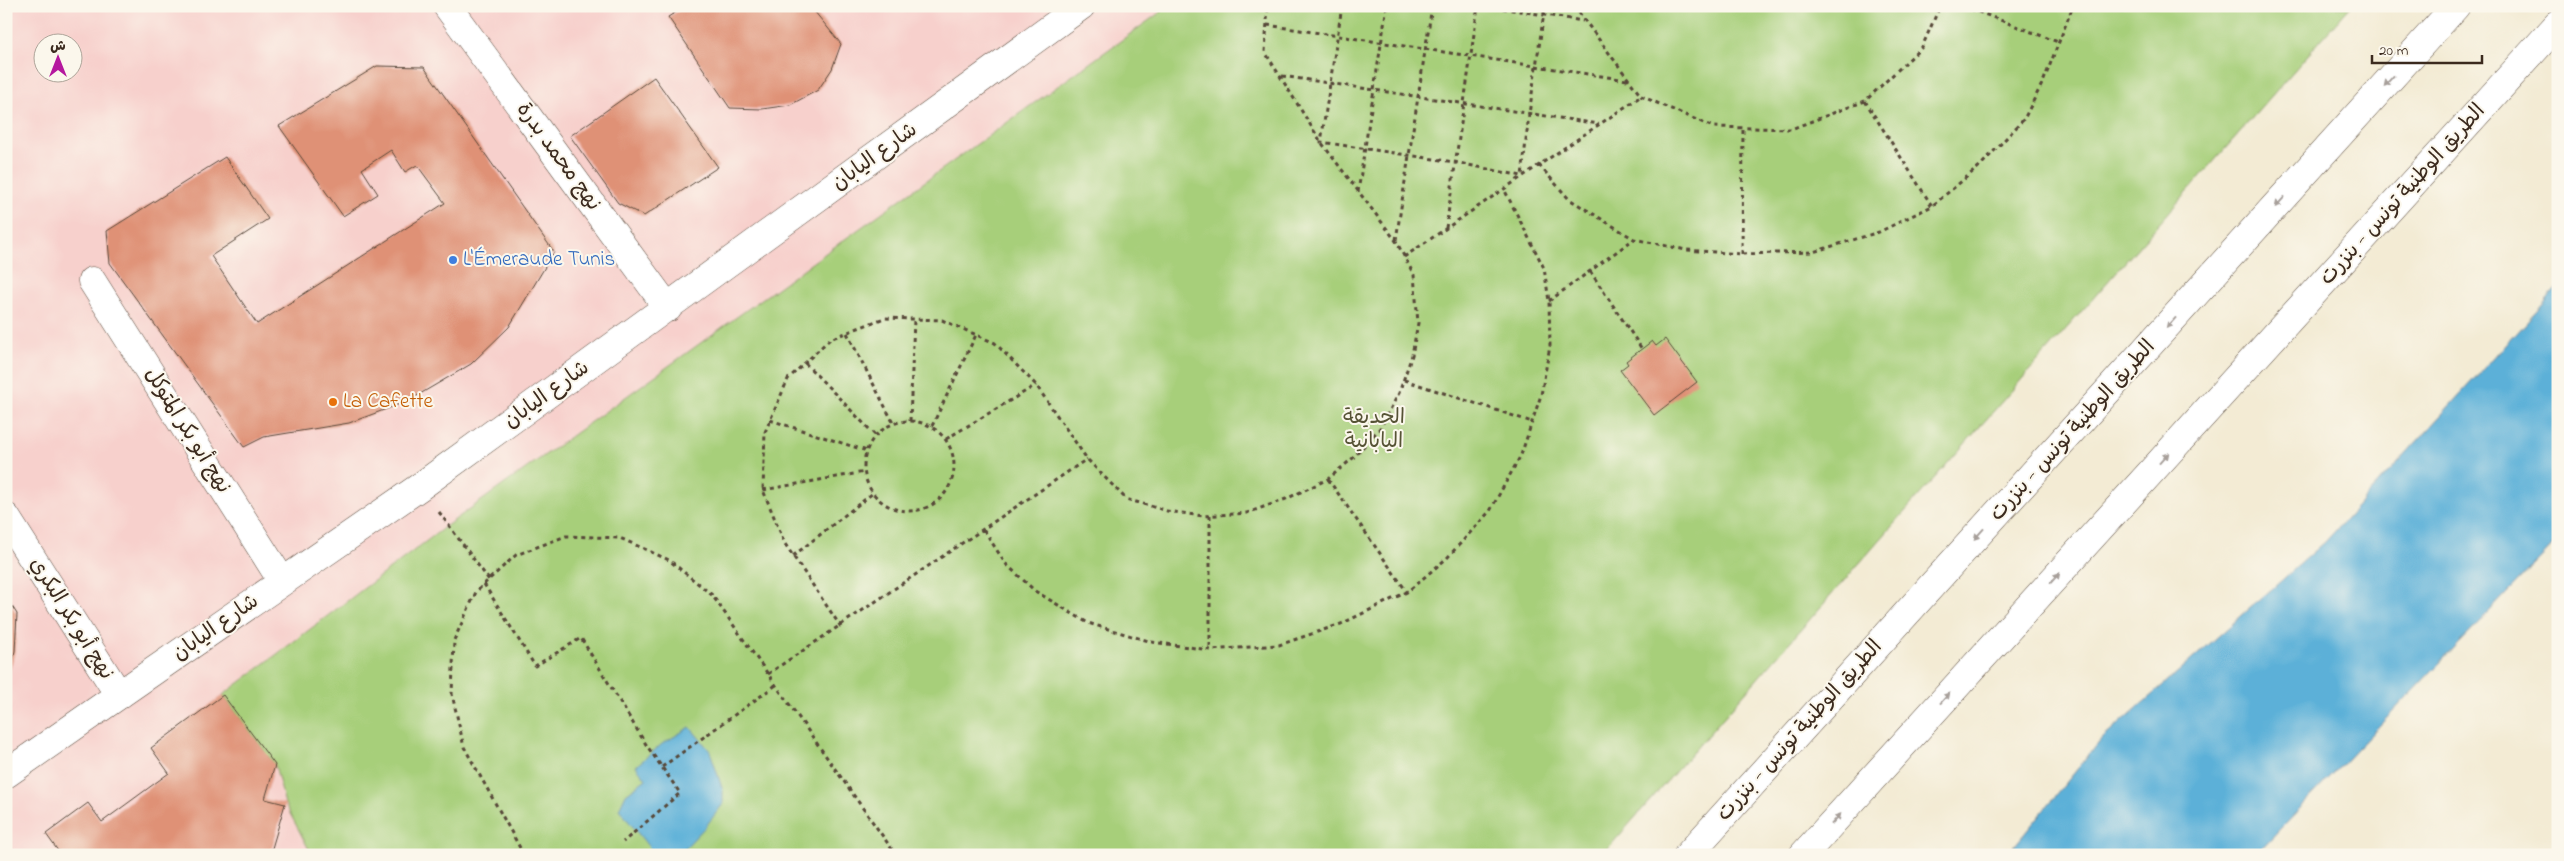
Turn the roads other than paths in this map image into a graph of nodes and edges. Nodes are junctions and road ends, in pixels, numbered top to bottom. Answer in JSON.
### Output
{"nodes":[{"id":1,"x":447,"y":6,"type":"edge"},
{"id":2,"x":1081,"y":6,"type":"edge"},
{"id":3,"x":2456,"y":6,"type":"edge"},
{"id":4,"x":2558,"y":24,"type":"edge"},
{"id":5,"x":92,"y":281,"type":"dead end"},
{"id":6,"x":668,"y":308,"type":"junction"},
{"id":7,"x":6,"y":517,"type":"edge"},
{"id":8,"x":282,"y":581,"type":"junction"},
{"id":9,"x":119,"y":695,"type":"junction"},
{"id":10,"x":6,"y":774,"type":"edge"},
{"id":11,"x":1688,"y":855,"type":"edge"},
{"id":12,"x":1803,"y":855,"type":"edge"}],
"edges":[{"from":1,"to":6,"type":"main road","name":"نهج محمد بدرة"},
{"from":2,"to":6,"type":"main road","name":"شارع اليابان"},
{"from":3,"to":11,"type":"main road","name":"الطريق الوطنية تونس - بنزرت","one_way":true},
{"from":12,"to":4,"type":"main road","name":"الطريق الوطنية تونس - بنزرت","one_way":true},
{"from":5,"to":8,"type":"main road","name":"نهج أبو بكر المتوكل"},
{"from":6,"to":8,"type":"main road","name":"شارع اليابان"},
{"from":7,"to":9,"type":"main road","name":"نهج أبو بكر البكري"},
{"from":8,"to":9,"type":"main road","name":"شارع اليابان"},
{"from":9,"to":10,"type":"main road","name":"شارع اليابان"}]}
